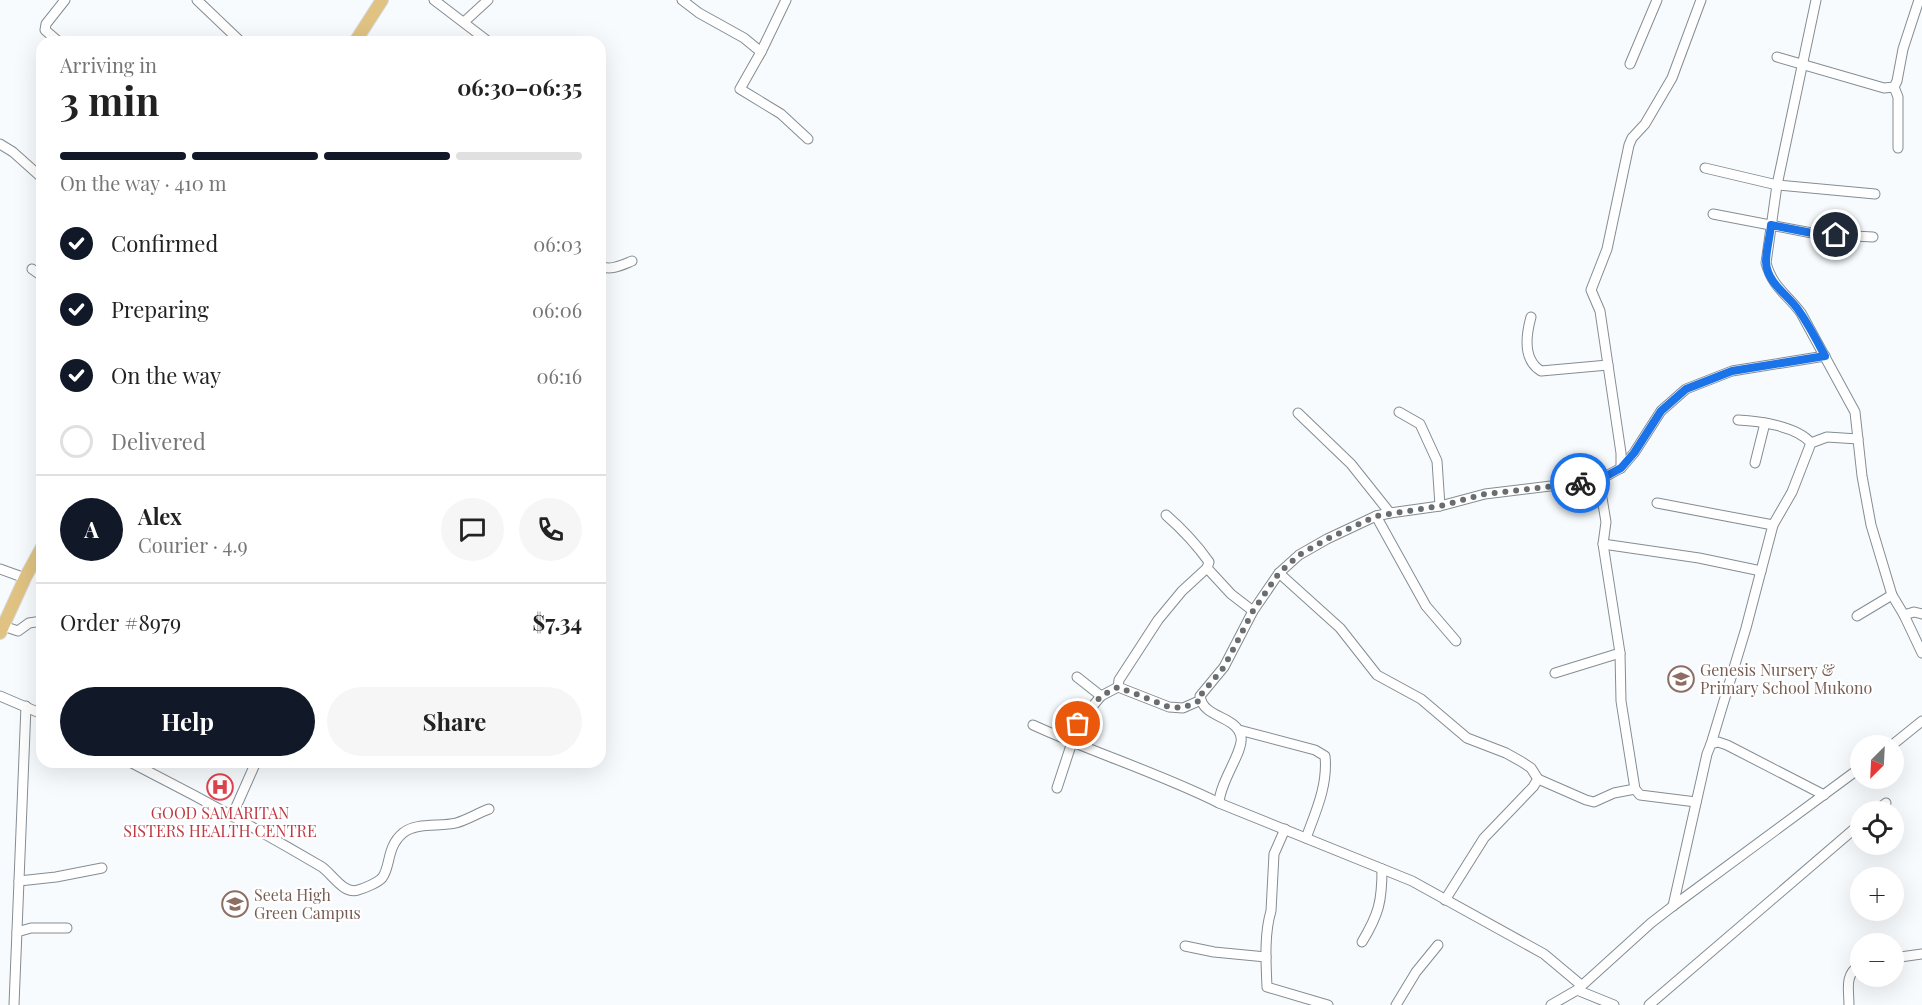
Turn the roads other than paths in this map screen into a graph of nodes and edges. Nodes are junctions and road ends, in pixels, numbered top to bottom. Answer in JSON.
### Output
{"nodes":[{"id":1,"x":65,"y":0,"type":"edge"},
{"id":2,"x":197,"y":0,"type":"edge"},
{"id":3,"x":382,"y":0,"type":"edge"},
{"id":4,"x":434,"y":0,"type":"edge"},
{"id":5,"x":488,"y":0,"type":"edge"},
{"id":6,"x":682,"y":0,"type":"edge"},
{"id":7,"x":786,"y":0,"type":"edge"},
{"id":8,"x":1657,"y":0,"type":"edge"},
{"id":9,"x":1701,"y":0,"type":"edge"},
{"id":10,"x":1816,"y":0,"type":"edge"},
{"id":11,"x":1919,"y":0,"type":"edge"},
{"id":12,"x":465,"y":22,"type":"junction"},
{"id":13,"x":52,"y":36,"type":"edge"},
{"id":14,"x":235,"y":36,"type":"edge"},
{"id":15,"x":359,"y":36,"type":"edge"},
{"id":16,"x":482,"y":36,"type":"edge"},
{"id":17,"x":761,"y":52,"type":"junction"},
{"id":18,"x":1777,"y":57,"type":"dead end"},
{"id":19,"x":1630,"y":64,"type":"dead end"},
{"id":20,"x":1802,"y":64,"type":"junction"},
{"id":21,"x":1894,"y":87,"type":"junction"},
{"id":22,"x":808,"y":139,"type":"dead end"},
{"id":23,"x":0,"y":144,"type":"edge"},
{"id":24,"x":1898,"y":148,"type":"dead end"},
{"id":25,"x":1705,"y":168,"type":"dead end"},
{"id":26,"x":36,"y":173,"type":"edge"},
{"id":27,"x":1777,"y":185,"type":"junction"},
{"id":28,"x":1875,"y":194,"type":"dead end"},
{"id":29,"x":1713,"y":214,"type":"dead end"},
{"id":30,"x":1771,"y":225,"type":"junction"},
{"id":31,"x":1873,"y":237,"type":"dead end"},
{"id":32,"x":632,"y":261,"type":"dead end"},
{"id":33,"x":606,"y":268,"type":"edge"},
{"id":34,"x":32,"y":269,"type":"dead end"},
{"id":35,"x":36,"y":272,"type":"edge"},
{"id":36,"x":1531,"y":318,"type":"dead end"},
{"id":37,"x":1825,"y":356,"type":"junction"},
{"id":38,"x":1608,"y":365,"type":"junction"},
{"id":39,"x":1399,"y":412,"type":"dead end"},
{"id":40,"x":1298,"y":413,"type":"dead end"},
{"id":41,"x":1738,"y":420,"type":"dead end"},
{"id":42,"x":1765,"y":423,"type":"junction"},
{"id":43,"x":1858,"y":439,"type":"junction"},
{"id":44,"x":1810,"y":443,"type":"junction"},
{"id":45,"x":1755,"y":463,"type":"dead end"},
{"id":46,"x":1621,"y":468,"type":"junction"},
{"id":47,"x":1599,"y":480,"type":"junction"},
{"id":48,"x":1657,"y":503,"type":"dead end"},
{"id":49,"x":1440,"y":506,"type":"junction"},
{"id":50,"x":1390,"y":513,"type":"junction"},
{"id":51,"x":1166,"y":515,"type":"dead end"},
{"id":52,"x":1376,"y":516,"type":"junction"},
{"id":53,"x":1773,"y":525,"type":"junction"},
{"id":54,"x":1603,"y":544,"type":"junction"},
{"id":55,"x":36,"y":558,"type":"edge"},
{"id":56,"x":1207,"y":568,"type":"junction"},
{"id":57,"x":0,"y":569,"type":"edge"},
{"id":58,"x":1761,"y":571,"type":"junction"},
{"id":59,"x":1279,"y":573,"type":"junction"},
{"id":60,"x":25,"y":578,"type":"junction"},
{"id":61,"x":1892,"y":594,"type":"junction"},
{"id":62,"x":1253,"y":611,"type":"junction"},
{"id":63,"x":1922,"y":614,"type":"edge"},
{"id":64,"x":1904,"y":615,"type":"junction"},
{"id":65,"x":1857,"y":616,"type":"dead end"},
{"id":66,"x":36,"y":621,"type":"edge"},
{"id":67,"x":2,"y":629,"type":"edge"},
{"id":68,"x":1456,"y":641,"type":"dead end"},
{"id":69,"x":1620,"y":653,"type":"junction"},
{"id":70,"x":1922,"y":653,"type":"edge"},
{"id":71,"x":1555,"y":674,"type":"dead end"},
{"id":72,"x":1077,"y":677,"type":"dead end"},
{"id":73,"x":1118,"y":687,"type":"junction"},
{"id":74,"x":0,"y":696,"type":"edge"},
{"id":75,"x":1101,"y":696,"type":"junction"},
{"id":76,"x":1201,"y":700,"type":"junction"},
{"id":77,"x":26,"y":706,"type":"junction"},
{"id":78,"x":36,"y":711,"type":"edge"},
{"id":79,"x":1922,"y":720,"type":"edge"},
{"id":80,"x":1033,"y":725,"type":"dead end"},
{"id":81,"x":1239,"y":730,"type":"junction"},
{"id":82,"x":1904,"y":735,"type":"edge"},
{"id":83,"x":1072,"y":743,"type":"junction"},
{"id":84,"x":1711,"y":744,"type":"junction"},
{"id":85,"x":141,"y":768,"type":"edge"},
{"id":86,"x":253,"y":768,"type":"edge"},
{"id":87,"x":1850,"y":776,"type":"edge"},
{"id":88,"x":1538,"y":779,"type":"junction"},
{"id":89,"x":1057,"y":788,"type":"dead end"},
{"id":90,"x":1635,"y":789,"type":"junction"},
{"id":91,"x":1824,"y":795,"type":"junction"},
{"id":92,"x":1696,"y":802,"type":"junction"},
{"id":93,"x":1219,"y":803,"type":"junction"},
{"id":94,"x":489,"y":809,"type":"dead end"},
{"id":95,"x":232,"y":816,"type":"junction"},
{"id":96,"x":1285,"y":829,"type":"junction"},
{"id":97,"x":1850,"y":833,"type":"edge"},
{"id":98,"x":1306,"y":838,"type":"junction"},
{"id":99,"x":102,"y":868,"type":"dead end"},
{"id":100,"x":1382,"y":869,"type":"junction"},
{"id":101,"x":19,"y":881,"type":"junction"},
{"id":102,"x":1444,"y":900,"type":"junction"},
{"id":103,"x":1673,"y":906,"type":"junction"},
{"id":104,"x":67,"y":928,"type":"dead end"},
{"id":105,"x":17,"y":932,"type":"junction"},
{"id":106,"x":1362,"y":942,"type":"dead end"},
{"id":107,"x":1438,"y":945,"type":"dead end"},
{"id":108,"x":1185,"y":946,"type":"dead end"},
{"id":109,"x":1922,"y":954,"type":"edge"},
{"id":110,"x":1904,"y":956,"type":"edge"},
{"id":111,"x":1266,"y":957,"type":"junction"},
{"id":112,"x":1850,"y":974,"type":"edge"},
{"id":113,"x":1579,"y":988,"type":"junction"},
{"id":114,"x":14,"y":1005,"type":"edge"},
{"id":115,"x":1328,"y":1005,"type":"edge"},
{"id":116,"x":1396,"y":1005,"type":"edge"},
{"id":117,"x":1551,"y":1005,"type":"edge"},
{"id":118,"x":1614,"y":1005,"type":"edge"},
{"id":119,"x":1649,"y":1005,"type":"edge"},
{"id":120,"x":1849,"y":1005,"type":"edge"}],
"edges":[{"from":1,"to":13,"type":"street"},
{"from":2,"to":14,"type":"street"},
{"from":3,"to":15,"type":"main road"},
{"from":4,"to":12,"type":"street"},
{"from":5,"to":12,"type":"street"},
{"from":6,"to":17,"type":"street"},
{"from":7,"to":17,"type":"street"},
{"from":8,"to":19,"type":"street"},
{"from":9,"to":38,"type":"street"},
{"from":10,"to":20,"type":"street"},
{"from":11,"to":21,"type":"street"},
{"from":12,"to":16,"type":"street"},
{"from":17,"to":22,"type":"street"},
{"from":18,"to":20,"type":"street"},
{"from":20,"to":21,"type":"street"},
{"from":20,"to":27,"type":"street"},
{"from":21,"to":24,"type":"street"},
{"from":23,"to":26,"type":"street"},
{"from":25,"to":27,"type":"street"},
{"from":27,"to":28,"type":"street"},
{"from":27,"to":30,"type":"street"},
{"from":29,"to":30,"type":"street"},
{"from":30,"to":31,"type":"street"},
{"from":30,"to":37,"type":"street"},
{"from":32,"to":33,"type":"street"},
{"from":34,"to":35,"type":"street"},
{"from":36,"to":38,"type":"street"},
{"from":37,"to":43,"type":"street"},
{"from":37,"to":46,"type":"street"},
{"from":38,"to":46,"type":"street"},
{"from":39,"to":49,"type":"street"},
{"from":40,"to":50,"type":"street"},
{"from":41,"to":42,"type":"street"},
{"from":42,"to":44,"type":"street"},
{"from":42,"to":45,"type":"street"},
{"from":43,"to":44,"type":"street"},
{"from":43,"to":61,"type":"street"},
{"from":44,"to":53,"type":"street"},
{"from":46,"to":47,"type":"street"},
{"from":47,"to":49,"type":"street"},
{"from":47,"to":54,"type":"street"},
{"from":48,"to":53,"type":"street"},
{"from":49,"to":50,"type":"street"},
{"from":50,"to":52,"type":"street"},
{"from":51,"to":56,"type":"street"},
{"from":52,"to":59,"type":"street"},
{"from":52,"to":68,"type":"street"},
{"from":53,"to":58,"type":"street"},
{"from":54,"to":58,"type":"street"},
{"from":54,"to":69,"type":"street"},
{"from":55,"to":60,"type":"main road"},
{"from":56,"to":62,"type":"street"},
{"from":56,"to":73,"type":"street"},
{"from":57,"to":60,"type":"street"},
{"from":58,"to":84,"type":"street"},
{"from":59,"to":62,"type":"street"},
{"from":59,"to":88,"type":"street"},
{"from":60,"to":67,"type":"main road"},
{"from":61,"to":64,"type":"street"},
{"from":61,"to":65,"type":"street"},
{"from":62,"to":76,"type":"street"},
{"from":63,"to":64,"type":"street"},
{"from":64,"to":70,"type":"street"},
{"from":66,"to":67,"type":"street"},
{"from":69,"to":71,"type":"street"},
{"from":69,"to":90,"type":"street"},
{"from":72,"to":75,"type":"street"},
{"from":73,"to":75,"type":"street"},
{"from":73,"to":76,"type":"street"},
{"from":74,"to":77,"type":"street"},
{"from":75,"to":83,"type":"street"},
{"from":76,"to":81,"type":"street"},
{"from":77,"to":78,"type":"street"},
{"from":77,"to":101,"type":"street"},
{"from":79,"to":82,"type":"street"},
{"from":80,"to":83,"type":"street"},
{"from":81,"to":93,"type":"street"},
{"from":81,"to":98,"type":"street"},
{"from":83,"to":89,"type":"street"},
{"from":83,"to":93,"type":"street"},
{"from":84,"to":91,"type":"street"},
{"from":84,"to":92,"type":"street"},
{"from":85,"to":95,"type":"street"},
{"from":86,"to":95,"type":"street"},
{"from":87,"to":91,"type":"street"},
{"from":88,"to":90,"type":"street"},
{"from":88,"to":102,"type":"street"},
{"from":90,"to":92,"type":"street"},
{"from":91,"to":103,"type":"street"},
{"from":92,"to":103,"type":"street"},
{"from":93,"to":96,"type":"street"},
{"from":94,"to":95,"type":"street"},
{"from":96,"to":98,"type":"street"},
{"from":96,"to":111,"type":"street"},
{"from":97,"to":119,"type":"street"},
{"from":98,"to":100,"type":"street"},
{"from":99,"to":101,"type":"street"},
{"from":100,"to":102,"type":"street"},
{"from":100,"to":106,"type":"street"},
{"from":101,"to":105,"type":"street"},
{"from":102,"to":113,"type":"street"},
{"from":103,"to":113,"type":"street"},
{"from":104,"to":105,"type":"street"},
{"from":105,"to":114,"type":"street"},
{"from":107,"to":116,"type":"street"},
{"from":108,"to":111,"type":"street"},
{"from":109,"to":110,"type":"street"},
{"from":111,"to":115,"type":"street"},
{"from":112,"to":120,"type":"street"},
{"from":113,"to":117,"type":"street"},
{"from":113,"to":118,"type":"street"}]}
